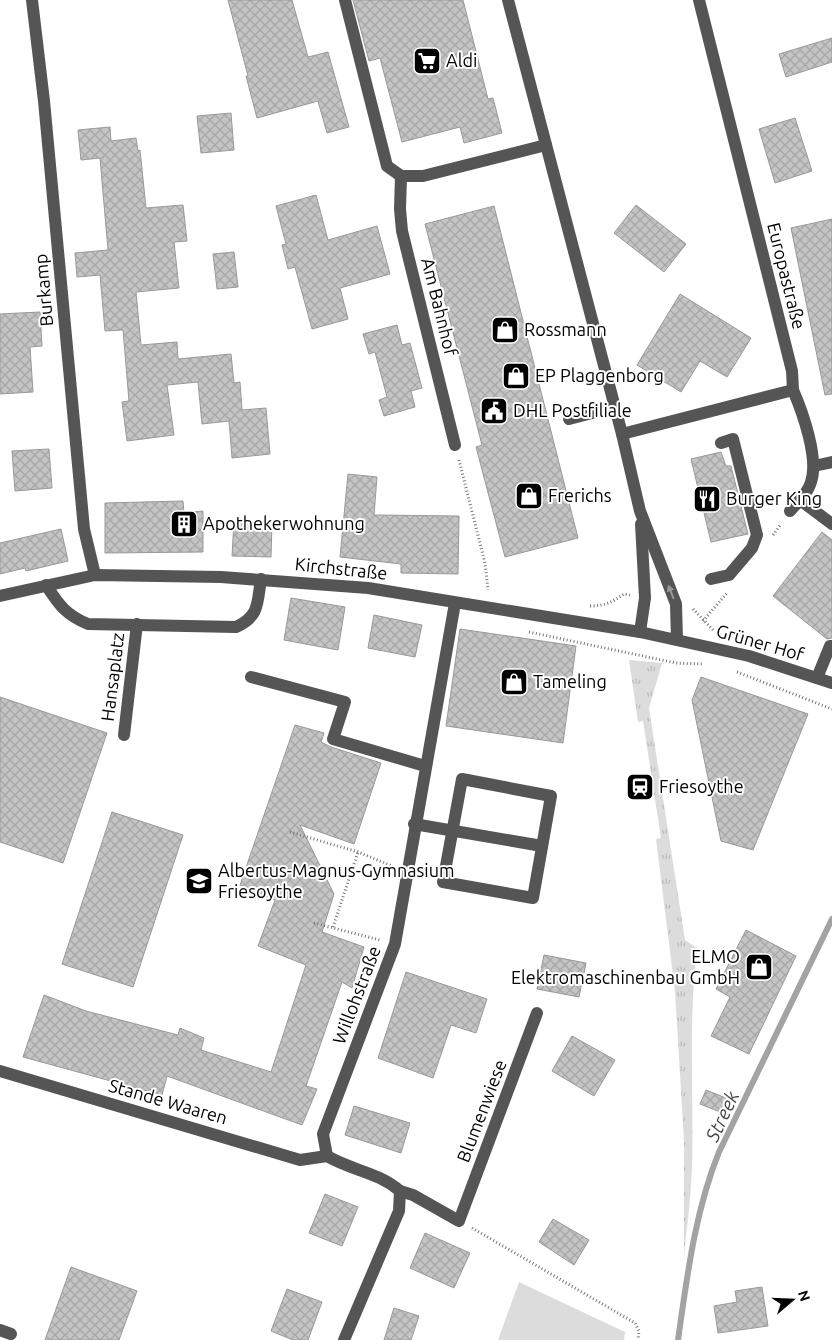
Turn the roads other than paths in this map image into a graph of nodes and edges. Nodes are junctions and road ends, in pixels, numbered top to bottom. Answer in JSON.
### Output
{"nodes":[{"id":1,"x":32,"y":0,"type":"edge"},
{"id":2,"x":345,"y":0,"type":"edge"},
{"id":3,"x":508,"y":0,"type":"edge"},
{"id":4,"x":699,"y":0,"type":"edge"},
{"id":5,"x":546,"y":145,"type":"junction"},
{"id":6,"x":401,"y":176,"type":"junction"},
{"id":7,"x":793,"y":390,"type":"junction"},
{"id":8,"x":615,"y":407,"type":"junction"},
{"id":9,"x":569,"y":419,"type":"dead end"},
{"id":10,"x":622,"y":434,"type":"junction"},
{"id":11,"x":721,"y":443,"type":"dead end"},
{"id":12,"x":455,"y":445,"type":"road end"},
{"id":13,"x":832,"y":462,"type":"edge"},
{"id":14,"x":814,"y":466,"type":"junction"},
{"id":15,"x":800,"y":500,"type":"junction"},
{"id":16,"x":640,"y":511,"type":"junction"},
{"id":17,"x":790,"y":511,"type":"dead end"},
{"id":18,"x":832,"y":524,"type":"edge"},
{"id":19,"x":95,"y":575,"type":"junction"},
{"id":20,"x":261,"y":579,"type":"junction"},
{"id":21,"x":711,"y":579,"type":"dead end"},
{"id":22,"x":46,"y":585,"type":"junction"},
{"id":23,"x":0,"y":596,"type":"edge"},
{"id":24,"x":455,"y":603,"type":"junction"},
{"id":25,"x":137,"y":624,"type":"junction"},
{"id":26,"x":640,"y":632,"type":"junction"},
{"id":27,"x":677,"y":640,"type":"junction"},
{"id":28,"x":831,"y":645,"type":"edge"},
{"id":29,"x":251,"y":677,"type":"dead end"},
{"id":30,"x":817,"y":678,"type":"junction"},
{"id":31,"x":832,"y":683,"type":"edge"},
{"id":32,"x":124,"y":735,"type":"dead end"},
{"id":33,"x":425,"y":766,"type":"junction"},
{"id":34,"x":414,"y":824,"type":"junction"},
{"id":35,"x":452,"y":830,"type":"junction"},
{"id":36,"x":542,"y":846,"type":"junction"},
{"id":37,"x":537,"y":1013,"type":"dead end"},
{"id":38,"x":0,"y":1071,"type":"edge"},
{"id":39,"x":328,"y":1156,"type":"junction"},
{"id":40,"x":400,"y":1191,"type":"junction"},
{"id":41,"x":344,"y":1340,"type":"edge"}],
"edges":[{"from":1,"to":19,"type":"street","name":"Burkamp"},
{"from":2,"to":6,"type":"street"},
{"from":3,"to":5,"type":"street"},
{"from":4,"to":7,"type":"street","name":"Europastraße"},
{"from":5,"to":6,"type":"street"},
{"from":5,"to":8,"type":"street"},
{"from":6,"to":12,"type":"street","name":"Am Bahnhof"},
{"from":7,"to":10,"type":"street"},
{"from":7,"to":14,"type":"street","name":"Europastraße"},
{"from":8,"to":9,"type":"street"},
{"from":8,"to":10,"type":"street"},
{"from":10,"to":16,"type":"street"},
{"from":11,"to":21,"type":"street"},
{"from":13,"to":14,"type":"street"},
{"from":14,"to":15,"type":"street"},
{"from":15,"to":17,"type":"street"},
{"from":15,"to":18,"type":"street"},
{"from":16,"to":26,"type":"street"},
{"from":27,"to":16,"type":"street","one_way":true},
{"from":19,"to":20,"type":"street","name":"Kirchstraße"},
{"from":19,"to":22,"type":"street","name":"Kirchstraße"},
{"from":20,"to":24,"type":"street","name":"Kirchstraße"},
{"from":20,"to":25,"type":"street","name":"Hansaplatz"},
{"from":22,"to":23,"type":"street","name":"Kirchstraße"},
{"from":22,"to":25,"type":"street","name":"Hansaplatz"},
{"from":24,"to":26,"type":"street","name":"Kirchstraße"},
{"from":24,"to":33,"type":"street","name":"Willohstraße"},
{"from":25,"to":32,"type":"street","name":"Hansaplatz"},
{"from":26,"to":27,"type":"street","name":"Kirchstraße"},
{"from":27,"to":30,"type":"street","name":"Grüner Hof"},
{"from":28,"to":30,"type":"street"},
{"from":29,"to":33,"type":"street"},
{"from":30,"to":31,"type":"street","name":"Grüner Hof"},
{"from":33,"to":34,"type":"street","name":"Willohstraße"},
{"from":34,"to":35,"type":"street"},
{"from":34,"to":39,"type":"street","name":"Willohstraße"},
{"from":35,"to":36,"type":"street"},
{"from":35,"to":36,"type":"street"},
{"from":35,"to":36,"type":"street"},
{"from":37,"to":40,"type":"street","name":"Blumenwiese"},
{"from":38,"to":39,"type":"street","name":"Stande Waaren"},
{"from":39,"to":40,"type":"street"},
{"from":40,"to":41,"type":"street"}]}
